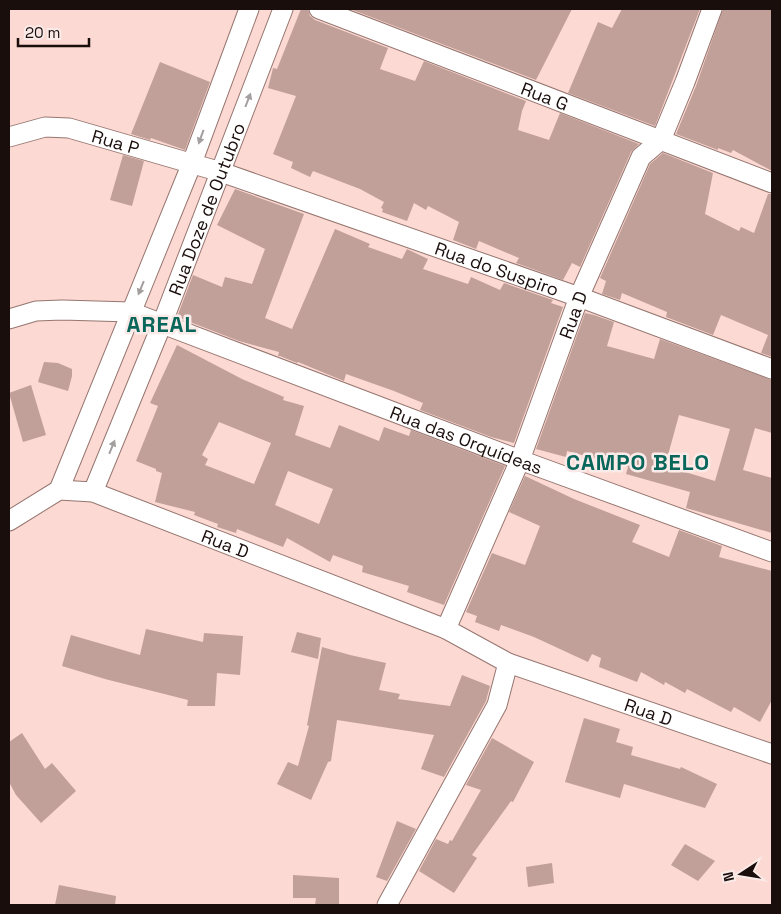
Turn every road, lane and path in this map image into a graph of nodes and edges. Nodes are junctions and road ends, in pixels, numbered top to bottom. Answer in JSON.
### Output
{"nodes":[{"id":1,"x":249,"y":9,"type":"edge"},
{"id":2,"x":283,"y":9,"type":"edge"},
{"id":3,"x":319,"y":9,"type":"edge"},
{"id":4,"x":712,"y":9,"type":"edge"},
{"id":5,"x":9,"y":137,"type":"edge"},
{"id":6,"x":661,"y":140,"type":"junction"},
{"id":7,"x":192,"y":163,"type":"junction"},
{"id":8,"x":221,"y":172,"type":"junction"},
{"id":9,"x":772,"y":183,"type":"edge"},
{"id":10,"x":579,"y":297,"type":"junction"},
{"id":11,"x":131,"y":312,"type":"junction"},
{"id":12,"x":9,"y":319,"type":"edge"},
{"id":13,"x":162,"y":324,"type":"junction"},
{"id":14,"x":772,"y":370,"type":"edge"},
{"id":15,"x":520,"y":460,"type":"junction"},
{"id":16,"x":60,"y":490,"type":"junction"},
{"id":17,"x":93,"y":492,"type":"junction"},
{"id":18,"x":9,"y":518,"type":"edge"},
{"id":19,"x":772,"y":552,"type":"edge"},
{"id":20,"x":446,"y":628,"type":"junction"},
{"id":21,"x":508,"y":663,"type":"junction"},
{"id":22,"x":772,"y":754,"type":"edge"},
{"id":23,"x":387,"y":905,"type":"edge"}],
"edges":[{"from":1,"to":7,"type":"street","name":"Rua Doze de Outubro","one_way":true},
{"from":8,"to":2,"type":"street","name":"Rua Doze de Outubro","one_way":true},
{"from":3,"to":6,"type":"street","name":"Rua G"},
{"from":4,"to":6,"type":"street","name":"Rua D"},
{"from":5,"to":7,"type":"street","name":"Rua P"},
{"from":6,"to":9,"type":"street","name":"Rua G"},
{"from":6,"to":10,"type":"street","name":"Rua D"},
{"from":7,"to":8,"type":"street","name":"Rua P"},
{"from":7,"to":11,"type":"street","name":"Rua Doze de Outubro","one_way":true},
{"from":8,"to":10,"type":"street","name":"Rua do Suspiro"},
{"from":8,"to":13,"type":"street","name":"Rua Doze de Outubro"},
{"from":10,"to":14,"type":"street","name":"Rua do Suspiro"},
{"from":10,"to":15,"type":"street","name":"Rua D"},
{"from":11,"to":12,"type":"street","name":"Rua das Orquídeas"},
{"from":11,"to":13,"type":"street","name":"Rua das Orquídeas"},
{"from":11,"to":16,"type":"street","name":"Rua Doze de Outubro"},
{"from":13,"to":15,"type":"street","name":"Rua das Orquídeas"},
{"from":17,"to":13,"type":"street","name":"Rua Doze de Outubro","one_way":true},
{"from":15,"to":19,"type":"street","name":"Rua das Orquídeas"},
{"from":15,"to":20,"type":"street","name":"Rua D"},
{"from":16,"to":17,"type":"street","name":"Rua D"},
{"from":16,"to":18,"type":"street"},
{"from":17,"to":20,"type":"street","name":"Rua D"},
{"from":20,"to":21,"type":"street","name":"Rua D"},
{"from":21,"to":22,"type":"street","name":"Rua D"},
{"from":21,"to":23,"type":"street"}]}
